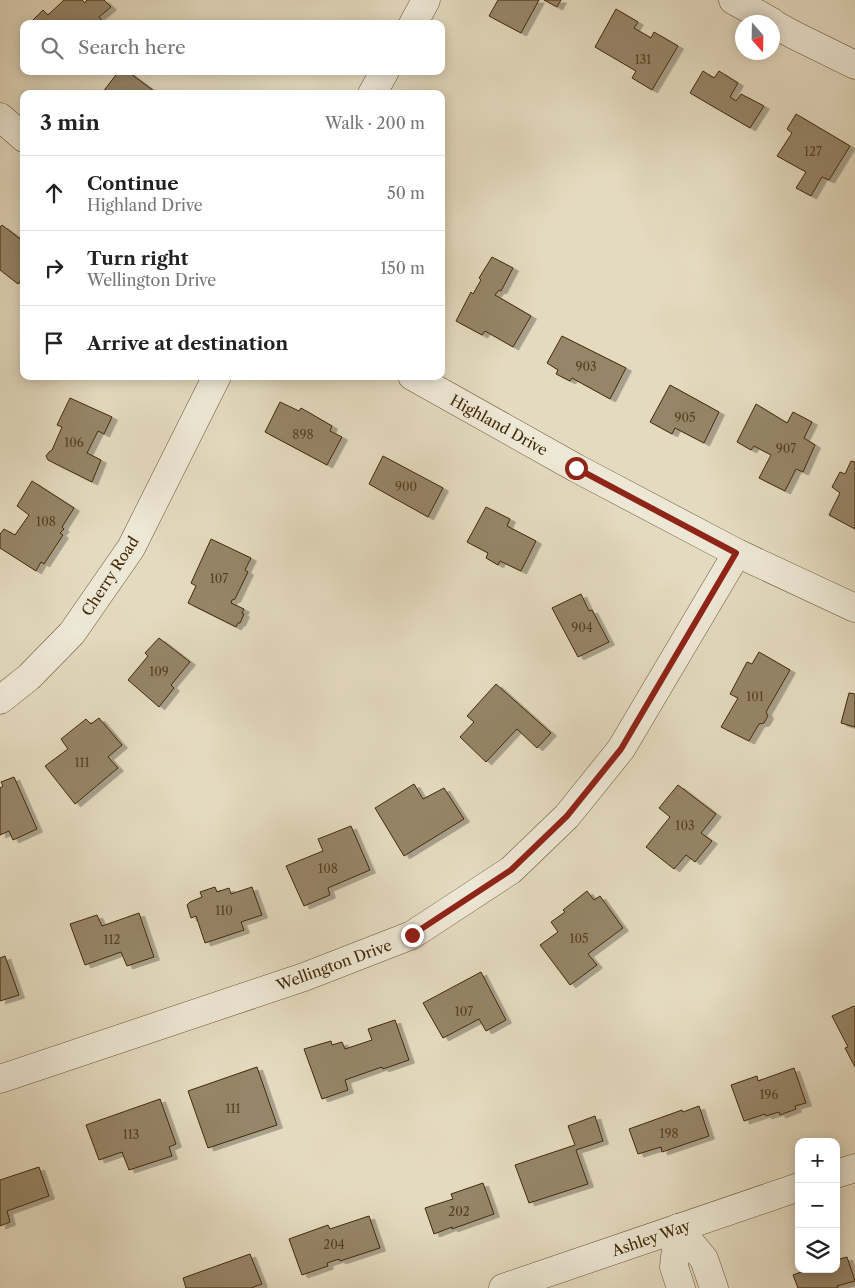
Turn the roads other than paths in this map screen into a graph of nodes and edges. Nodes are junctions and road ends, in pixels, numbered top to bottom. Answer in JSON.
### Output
{"nodes":[{"id":1,"x":426,"y":0,"type":"edge"},
{"id":2,"x":733,"y":0,"type":"edge"},
{"id":3,"x":758,"y":15,"type":"edge"},
{"id":4,"x":414,"y":20,"type":"edge"},
{"id":5,"x":780,"y":27,"type":"edge"},
{"id":6,"x":855,"y":65,"type":"edge"},
{"id":7,"x":383,"y":75,"type":"edge"},
{"id":8,"x":374,"y":90,"type":"edge"},
{"id":9,"x":0,"y":117,"type":"edge"},
{"id":10,"x":20,"y":134,"type":"edge"},
{"id":11,"x":215,"y":380,"type":"edge"},
{"id":12,"x":419,"y":380,"type":"edge"},
{"id":13,"x":736,"y":553,"type":"junction"},
{"id":14,"x":855,"y":608,"type":"edge"},
{"id":15,"x":0,"y":700,"type":"edge"},
{"id":16,"x":0,"y":1079,"type":"edge"},
{"id":17,"x":855,"y":1168,"type":"edge"},
{"id":18,"x":840,"y":1173,"type":"edge"},
{"id":19,"x":795,"y":1188,"type":"edge"},
{"id":20,"x":678,"y":1228,"type":"junction"},
{"id":21,"x":504,"y":1288,"type":"edge"},
{"id":22,"x":681,"y":1288,"type":"edge"},
{"id":23,"x":714,"y":1288,"type":"edge"}],
"edges":[{"from":1,"to":4,"type":"street"},
{"from":2,"to":3,"type":"street"},
{"from":5,"to":6,"type":"street"},
{"from":7,"to":8,"type":"street"},
{"from":9,"to":10,"type":"street"},
{"from":11,"to":15,"type":"street","name":"Cherry Road"},
{"from":12,"to":13,"type":"street","name":"Highland Drive"},
{"from":13,"to":14,"type":"street","name":"Highland Drive"},
{"from":13,"to":16,"type":"street","name":"Wellington Drive"},
{"from":17,"to":18,"type":"street"},
{"from":19,"to":20,"type":"street","name":"Ashley Way"},
{"from":20,"to":21,"type":"street","name":"Ashley Way"},
{"from":20,"to":22,"type":"street"},
{"from":20,"to":23,"type":"street"}]}
